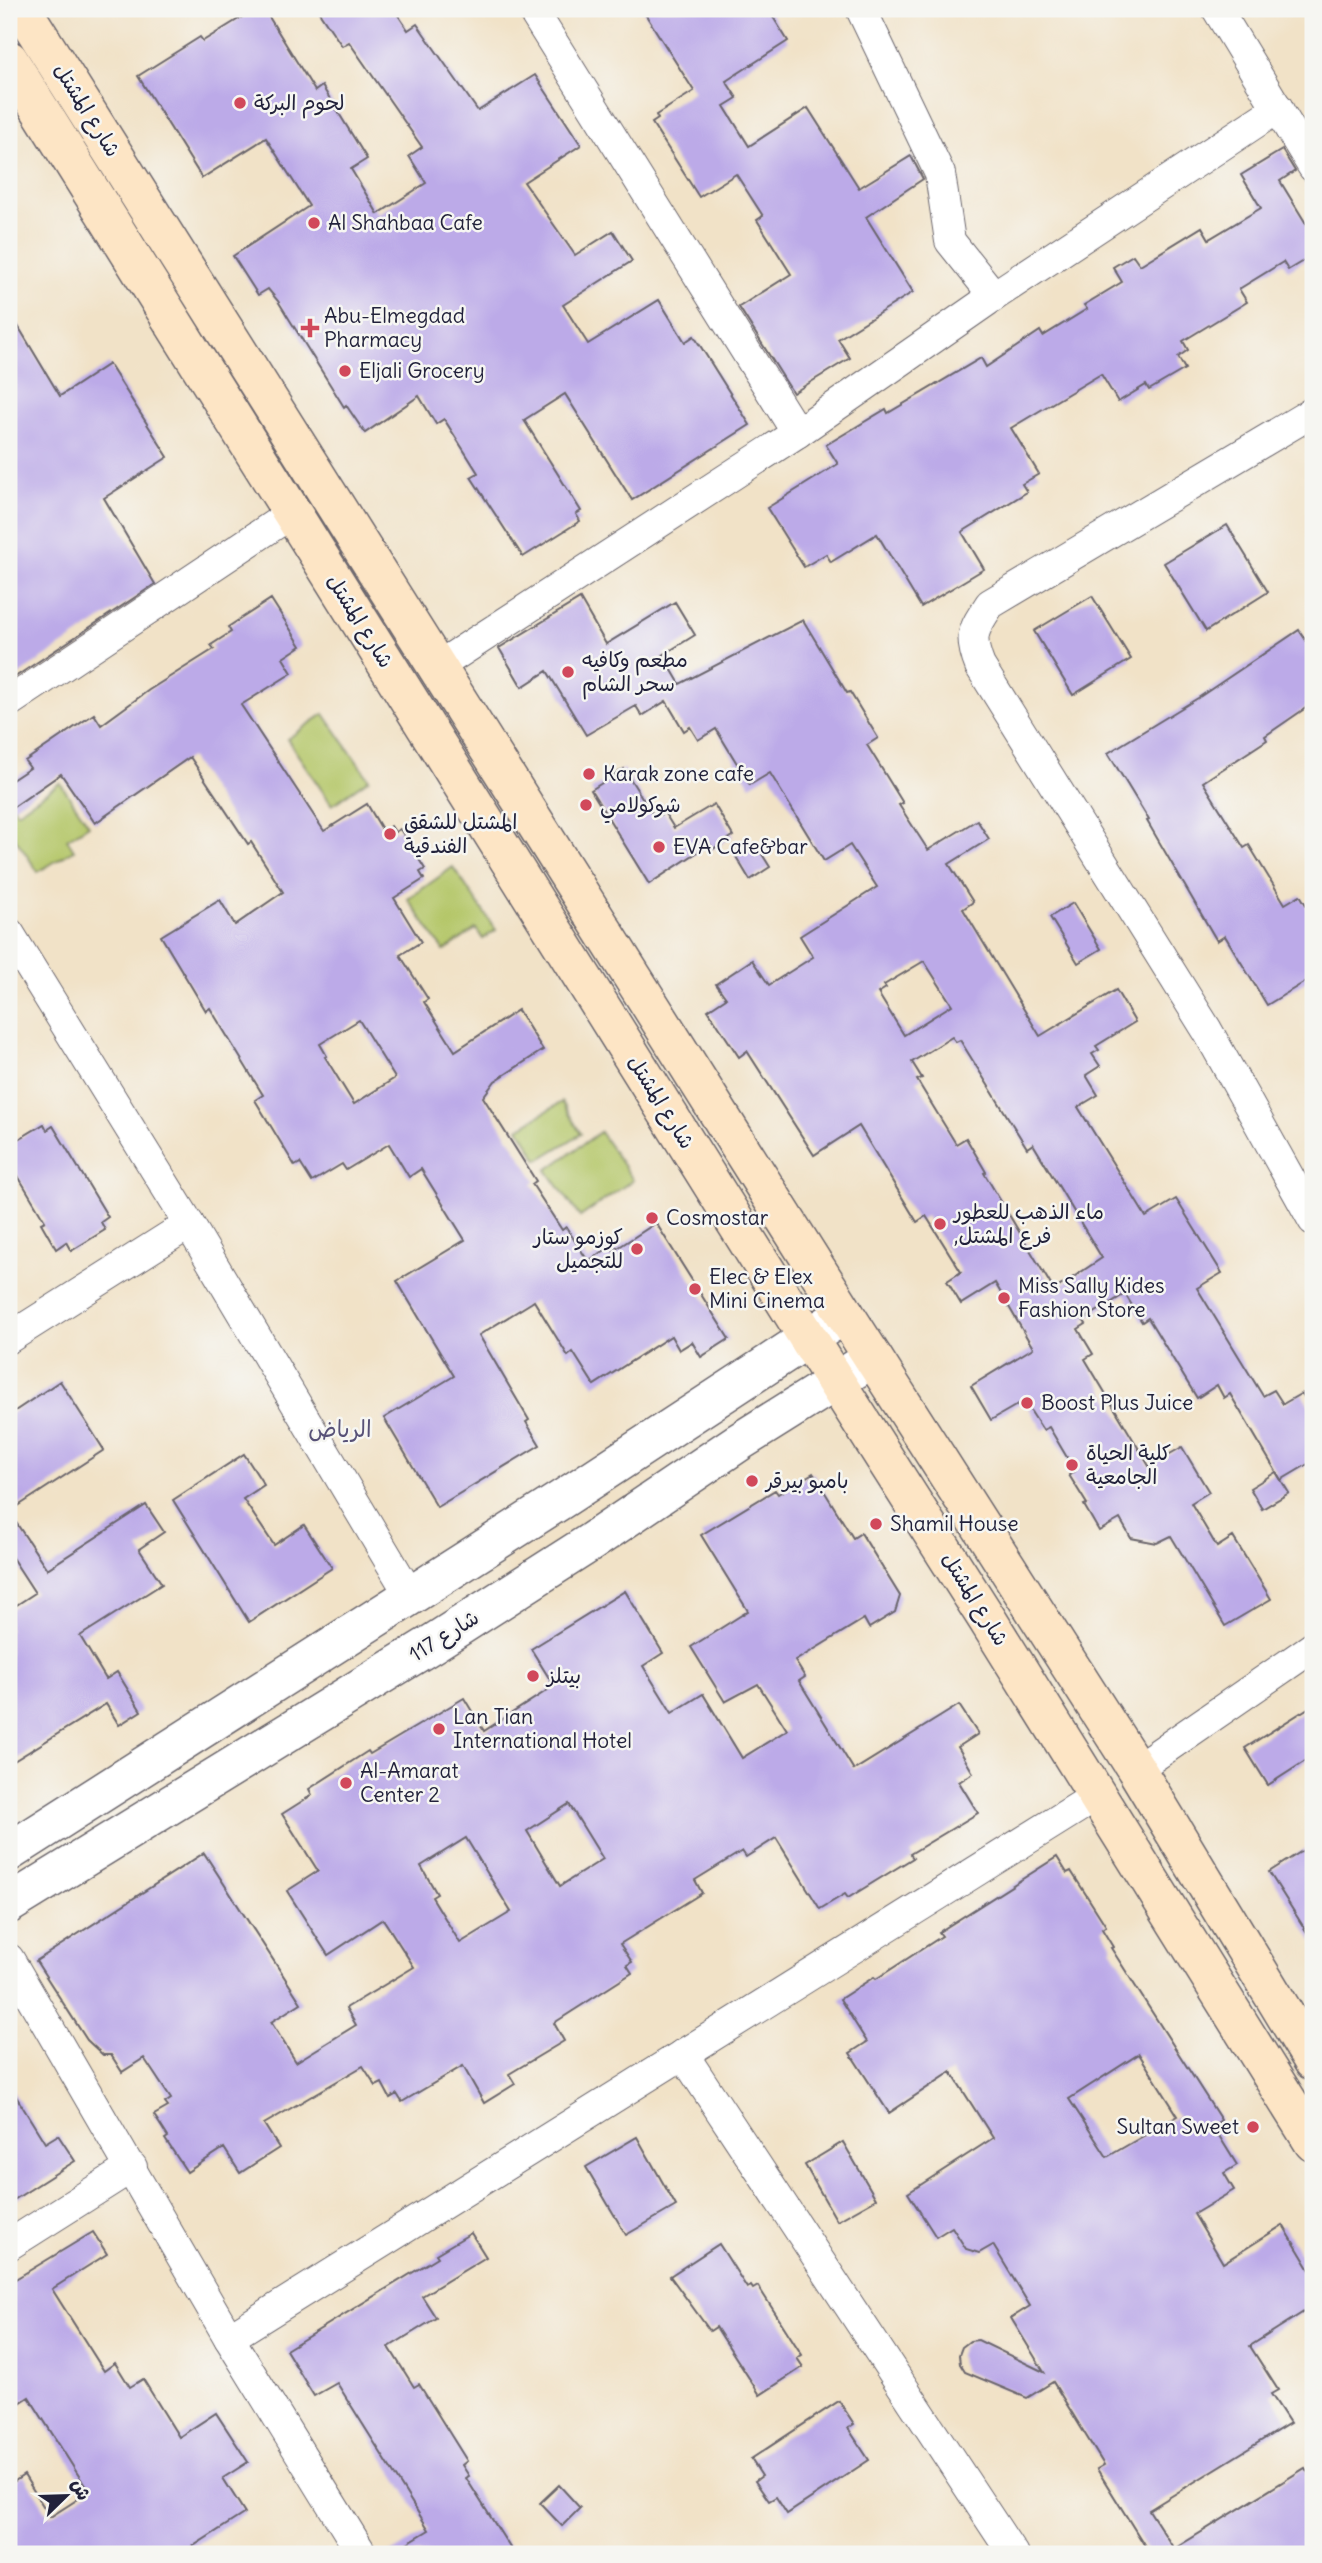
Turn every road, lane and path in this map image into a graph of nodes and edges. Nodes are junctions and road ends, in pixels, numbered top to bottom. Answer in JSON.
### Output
{"nodes":[{"id":1,"x":22,"y":9,"type":"edge"},
{"id":2,"x":532,"y":9,"type":"edge"},
{"id":3,"x":862,"y":9,"type":"edge"},
{"id":4,"x":1217,"y":9,"type":"edge"},
{"id":5,"x":9,"y":60,"type":"edge"},
{"id":6,"x":1278,"y":108,"type":"junction"},
{"id":7,"x":1313,"y":167,"type":"edge"},
{"id":8,"x":993,"y":296,"type":"junction"},
{"id":9,"x":1313,"y":412,"type":"edge"},
{"id":10,"x":797,"y":433,"type":"junction"},
{"id":11,"x":292,"y":513,"type":"junction"},
{"id":12,"x":437,"y":667,"type":"junction"},
{"id":13,"x":9,"y":702,"type":"edge"},
{"id":14,"x":9,"y":933,"type":"edge"},
{"id":15,"x":1313,"y":1220,"type":"edge"},
{"id":16,"x":188,"y":1224,"type":"junction"},
{"id":17,"x":845,"y":1314,"type":"junction"},
{"id":18,"x":9,"y":1338,"type":"edge"},
{"id":19,"x":808,"y":1338,"type":"junction"},
{"id":20,"x":873,"y":1358,"type":"junction"},
{"id":21,"x":837,"y":1382,"type":"junction"},
{"id":22,"x":713,"y":1400,"type":"junction"},
{"id":23,"x":740,"y":1442,"type":"junction"},
{"id":24,"x":411,"y":1597,"type":"junction"},
{"id":25,"x":1313,"y":1647,"type":"edge"},
{"id":26,"x":1136,"y":1769,"type":"junction"},
{"id":27,"x":1098,"y":1796,"type":"junction"},
{"id":28,"x":53,"y":1824,"type":"junction"},
{"id":29,"x":9,"y":1852,"type":"edge"},
{"id":30,"x":77,"y":1861,"type":"junction"},
{"id":31,"x":9,"y":1905,"type":"edge"},
{"id":32,"x":9,"y":1959,"type":"edge"},
{"id":33,"x":683,"y":2054,"type":"junction"},
{"id":34,"x":1313,"y":2060,"type":"edge"},
{"id":35,"x":1313,"y":2142,"type":"edge"},
{"id":36,"x":132,"y":2167,"type":"junction"},
{"id":37,"x":9,"y":2245,"type":"edge"},
{"id":38,"x":229,"y":2338,"type":"junction"},
{"id":39,"x":362,"y":2554,"type":"edge"},
{"id":40,"x":1013,"y":2554,"type":"edge"}],
"edges":[{"from":1,"to":12,"type":"main road","name":"شارع المشتل"},
{"from":2,"to":10,"type":"street"},
{"from":3,"to":8,"type":"street"},
{"from":4,"to":6,"type":"street"},
{"from":5,"to":11,"type":"main road","name":"شارع المشتل"},
{"from":6,"to":7,"type":"street"},
{"from":6,"to":8,"type":"street"},
{"from":8,"to":10,"type":"street"},
{"from":9,"to":15,"type":"street"},
{"from":10,"to":12,"type":"street"},
{"from":11,"to":13,"type":"street"},
{"from":11,"to":19,"type":"main road","name":"شارع المشتل"},
{"from":12,"to":17,"type":"main road","name":"شارع المشتل"},
{"from":14,"to":16,"type":"street"},
{"from":16,"to":18,"type":"street"},
{"from":16,"to":24,"type":"street"},
{"from":17,"to":19,"type":"street"},
{"from":17,"to":20,"type":"main road","name":"شارع المشتل"},
{"from":19,"to":21,"type":"main road","name":"شارع المشتل"},
{"from":19,"to":22,"type":"street"},
{"from":20,"to":21,"type":"street","name":"شارع 117"},
{"from":20,"to":26,"type":"main road","name":"شارع المشتل"},
{"from":21,"to":23,"type":"street","name":"شارع 117"},
{"from":21,"to":27,"type":"main road","name":"شارع المشتل"},
{"from":22,"to":23,"type":"street"},
{"from":22,"to":24,"type":"street"},
{"from":23,"to":30,"type":"street","name":"شارع 117"},
{"from":24,"to":28,"type":"street"},
{"from":25,"to":26,"type":"street"},
{"from":26,"to":34,"type":"main road","name":"شارع المشتل"},
{"from":27,"to":33,"type":"street"},
{"from":27,"to":35,"type":"main road","name":"شارع المشتل"},
{"from":28,"to":29,"type":"street"},
{"from":28,"to":30,"type":"street"},
{"from":30,"to":31,"type":"street","name":"شارع 117"},
{"from":32,"to":36,"type":"street"},
{"from":33,"to":38,"type":"street"},
{"from":33,"to":40,"type":"street"},
{"from":36,"to":37,"type":"street"},
{"from":36,"to":38,"type":"street"},
{"from":38,"to":39,"type":"street"}]}
